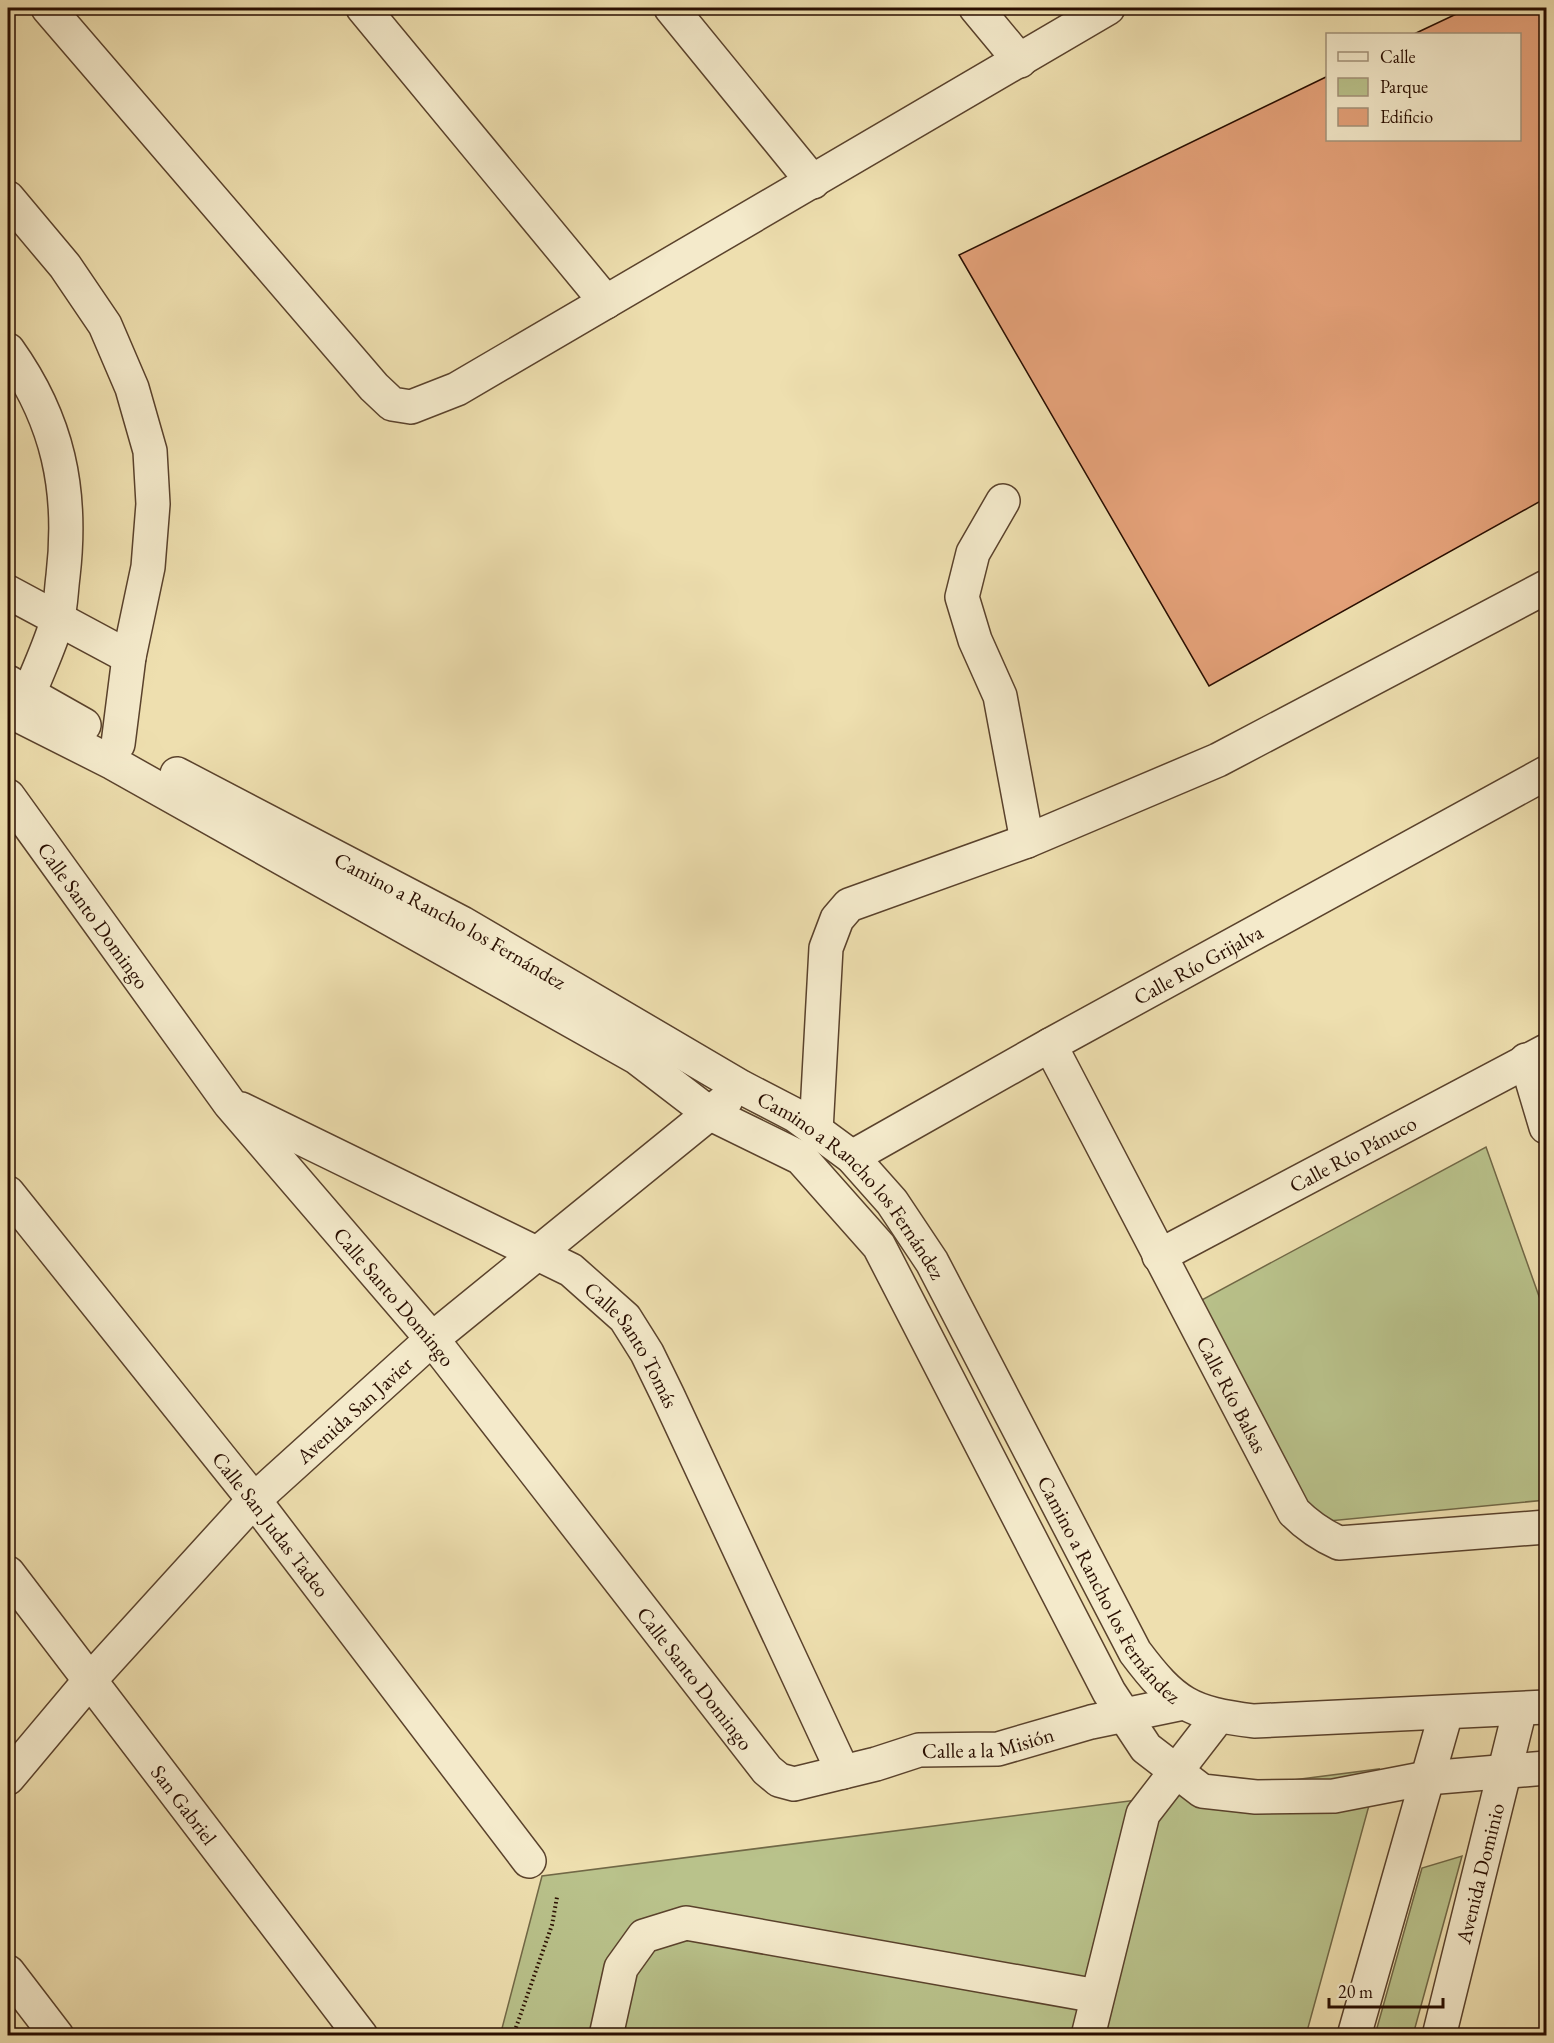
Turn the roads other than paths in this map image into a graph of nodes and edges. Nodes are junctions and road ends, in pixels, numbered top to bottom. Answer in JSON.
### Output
{"nodes":[{"id":1,"x":48,"y":8,"type":"edge"},
{"id":2,"x":363,"y":8,"type":"edge"},
{"id":3,"x":671,"y":8,"type":"edge"},
{"id":4,"x":976,"y":8,"type":"edge"},
{"id":5,"x":1108,"y":8,"type":"edge"},
{"id":6,"x":1020,"y":61,"type":"junction"},
{"id":7,"x":813,"y":182,"type":"junction"},
{"id":8,"x":8,"y":198,"type":"edge"},
{"id":9,"x":606,"y":302,"type":"junction"},
{"id":10,"x":8,"y":350,"type":"edge"},
{"id":11,"x":1003,"y":501,"type":"dead end"},
{"id":12,"x":1546,"y":586,"type":"edge"},
{"id":13,"x":8,"y":592,"type":"edge"},
{"id":14,"x":57,"y":620,"type":"junction"},
{"id":15,"x":129,"y":657,"type":"junction"},
{"id":16,"x":15,"y":696,"type":"edge"},
{"id":17,"x":118,"y":744,"type":"junction"},
{"id":18,"x":1546,"y":773,"type":"edge"},
{"id":19,"x":8,"y":796,"type":"edge"},
{"id":20,"x":1028,"y":841,"type":"junction"},
{"id":21,"x":1050,"y":1045,"type":"junction"},
{"id":22,"x":1536,"y":1056,"type":"edge"},
{"id":23,"x":741,"y":1087,"type":"junction"},
{"id":24,"x":230,"y":1104,"type":"junction"},
{"id":25,"x":709,"y":1113,"type":"junction"},
{"id":26,"x":1546,"y":1127,"type":"edge"},
{"id":27,"x":816,"y":1131,"type":"junction"},
{"id":28,"x":852,"y":1157,"type":"junction"},
{"id":29,"x":8,"y":1193,"type":"edge"},
{"id":30,"x":536,"y":1254,"type":"junction"},
{"id":31,"x":1159,"y":1256,"type":"junction"},
{"id":32,"x":432,"y":1339,"type":"junction"},
{"id":33,"x":254,"y":1500,"type":"junction"},
{"id":34,"x":1546,"y":1527,"type":"edge"},
{"id":35,"x":8,"y":1573,"type":"edge"},
{"id":36,"x":91,"y":1679,"type":"junction"},
{"id":37,"x":1183,"y":1703,"type":"junction"},
{"id":38,"x":1533,"y":1708,"type":"edge"},
{"id":39,"x":1446,"y":1713,"type":"junction"},
{"id":40,"x":1125,"y":1716,"type":"junction"},
{"id":41,"x":1218,"y":1717,"type":"junction"},
{"id":42,"x":1546,"y":1768,"type":"edge"},
{"id":43,"x":1176,"y":1770,"type":"junction"},
{"id":44,"x":843,"y":1772,"type":"junction"},
{"id":45,"x":1505,"y":1773,"type":"junction"},
{"id":46,"x":8,"y":1778,"type":"edge"},
{"id":47,"x":1427,"y":1778,"type":"junction"},
{"id":48,"x":794,"y":1784,"type":"joint"},
{"id":49,"x":529,"y":1861,"type":"dead end"},
{"id":50,"x":8,"y":1972,"type":"edge"},
{"id":51,"x":1097,"y":1996,"type":"junction"},
{"id":52,"x":57,"y":2036,"type":"edge"},
{"id":53,"x":361,"y":2036,"type":"edge"},
{"id":54,"x":606,"y":2036,"type":"edge"},
{"id":55,"x":1088,"y":2036,"type":"edge"},
{"id":56,"x":1354,"y":2036,"type":"edge"},
{"id":57,"x":1439,"y":2036,"type":"edge"}],
"edges":[{"from":1,"to":9,"type":"street"},
{"from":2,"to":9,"type":"street"},
{"from":3,"to":7,"type":"street"},
{"from":4,"to":6,"type":"street"},
{"from":5,"to":6,"type":"street"},
{"from":6,"to":7,"type":"street"},
{"from":7,"to":9,"type":"street"},
{"from":8,"to":15,"type":"street"},
{"from":10,"to":14,"type":"street"},
{"from":11,"to":20,"type":"street"},
{"from":12,"to":20,"type":"street"},
{"from":13,"to":14,"type":"street"},
{"from":14,"to":15,"type":"street"},
{"from":14,"to":16,"type":"street"},
{"from":15,"to":17,"type":"street"},
{"from":16,"to":17,"type":"street","name":"Camino a Rancho los Fernández"},
{"from":16,"to":25,"type":"street"},
{"from":17,"to":23,"type":"street","name":"Camino a Rancho los Fernández"},
{"from":18,"to":21,"type":"street","name":"Calle Río Grijalva"},
{"from":19,"to":24,"type":"street","name":"Calle Santo Domingo"},
{"from":20,"to":27,"type":"street"},
{"from":21,"to":28,"type":"street","name":"Calle Río Grijalva"},
{"from":21,"to":31,"type":"street","name":"Calle Río Balsas"},
{"from":22,"to":26,"type":"street"},
{"from":22,"to":31,"type":"street","name":"Calle Río Pánuco"},
{"from":23,"to":25,"type":"street","name":"Avenida San Javier"},
{"from":23,"to":27,"type":"street","name":"Camino a Rancho los Fernández"},
{"from":24,"to":30,"type":"street","name":"Calle Santo Tomás"},
{"from":24,"to":32,"type":"street","name":"Calle Santo Domingo"},
{"from":25,"to":30,"type":"street","name":"Avenida San Javier"},
{"from":25,"to":40,"type":"street"},
{"from":27,"to":28,"type":"street","name":"Camino a Rancho los Fernández"},
{"from":28,"to":37,"type":"street","name":"Camino a Rancho los Fernández"},
{"from":29,"to":33,"type":"street","name":"Calle San Judas Tadeo"},
{"from":30,"to":32,"type":"street","name":"Avenida San Javier"},
{"from":30,"to":44,"type":"street","name":"Calle Santo Tomás"},
{"from":31,"to":34,"type":"street","name":"Calle Río Balsas"},
{"from":32,"to":33,"type":"street","name":"Avenida San Javier"},
{"from":32,"to":48,"type":"street","name":"Calle Santo Domingo"},
{"from":33,"to":36,"type":"street","name":"Avenida San Javier"},
{"from":33,"to":49,"type":"street","name":"Calle San Judas Tadeo"},
{"from":35,"to":36,"type":"street","name":"San Gabriel"},
{"from":36,"to":46,"type":"street","name":"Avenida San Javier"},
{"from":36,"to":53,"type":"street","name":"San Gabriel"},
{"from":37,"to":40,"type":"street","name":"Calle a la Misión"},
{"from":37,"to":41,"type":"street","name":"Camino a Rancho los Fernández"},
{"from":38,"to":39,"type":"street","name":"Camino a Rancho los Fernández"},
{"from":38,"to":45,"type":"street","name":"Avenida Dominio"},
{"from":39,"to":41,"type":"street","name":"Camino a Rancho los Fernández"},
{"from":39,"to":47,"type":"street"},
{"from":40,"to":43,"type":"street"},
{"from":40,"to":44,"type":"street","name":"Calle a la Misión"},
{"from":41,"to":43,"type":"street"},
{"from":42,"to":45,"type":"street"},
{"from":43,"to":47,"type":"street"},
{"from":43,"to":51,"type":"street"},
{"from":44,"to":48,"type":"street","name":"Calle a la Misión"},
{"from":45,"to":47,"type":"street"},
{"from":45,"to":57,"type":"street","name":"Avenida Dominio"},
{"from":47,"to":56,"type":"street"},
{"from":50,"to":52,"type":"street"},
{"from":51,"to":54,"type":"street"},
{"from":51,"to":55,"type":"street"}]}
